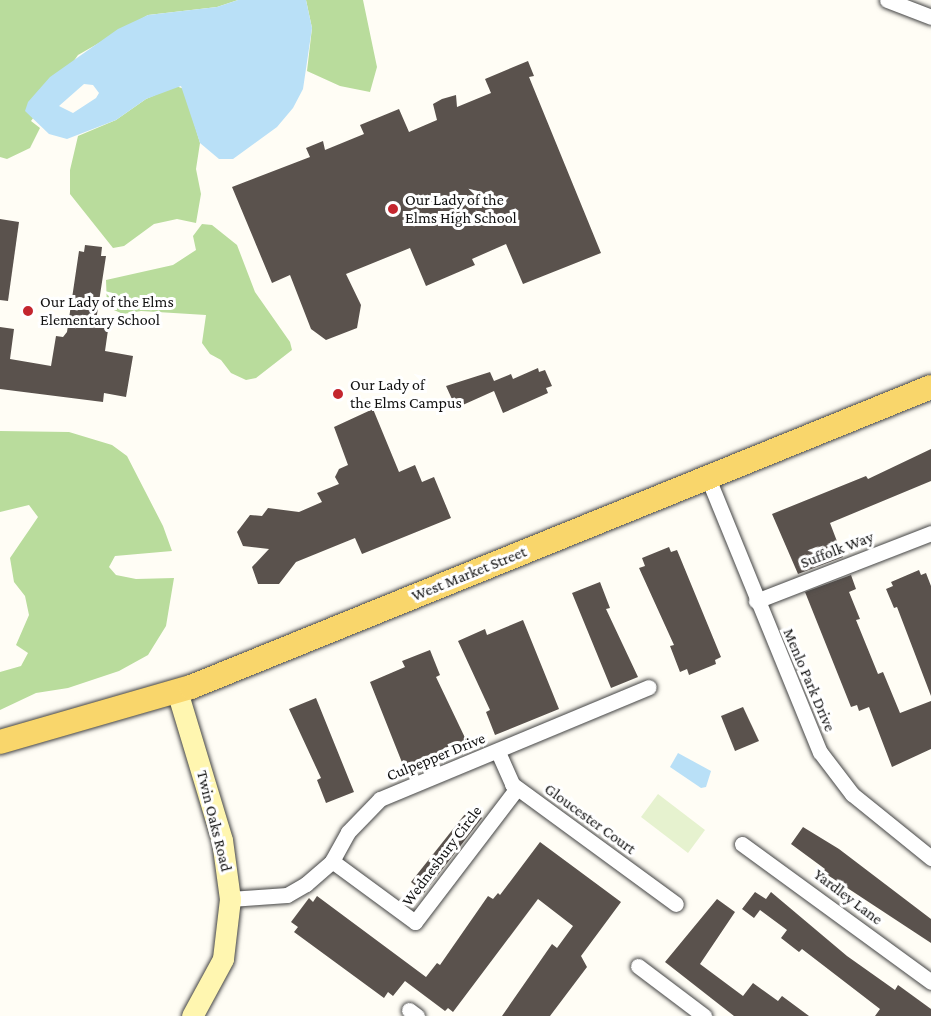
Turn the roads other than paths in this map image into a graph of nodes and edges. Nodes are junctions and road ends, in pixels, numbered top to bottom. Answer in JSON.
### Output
{"nodes":[{"id":1,"x":887,"y":0,"type":"edge"},
{"id":2,"x":931,"y":16,"type":"edge"},
{"id":3,"x":931,"y":387,"type":"edge"},
{"id":4,"x":708,"y":478,"type":"junction"},
{"id":5,"x":931,"y":533,"type":"edge"},
{"id":6,"x":756,"y":601,"type":"junction"},
{"id":7,"x":649,"y":687,"type":"dead end"},
{"id":8,"x":177,"y":691,"type":"junction"},
{"id":9,"x":0,"y":742,"type":"edge"},
{"id":10,"x":498,"y":752,"type":"junction"},
{"id":11,"x":517,"y":788,"type":"junction"},
{"id":12,"x":742,"y":844,"type":"dead end"},
{"id":13,"x":931,"y":858,"type":"edge"},
{"id":14,"x":332,"y":861,"type":"junction"},
{"id":15,"x":230,"y":899,"type":"junction"},
{"id":16,"x":676,"y":904,"type":"dead end"},
{"id":17,"x":638,"y":966,"type":"dead end"},
{"id":18,"x":931,"y":982,"type":"edge"},
{"id":19,"x":192,"y":1016,"type":"edge"},
{"id":20,"x":704,"y":1016,"type":"edge"}],
"edges":[{"from":1,"to":2,"type":"street"},
{"from":3,"to":4,"type":"main road","name":"West Market Street"},
{"from":4,"to":6,"type":"street","name":"Menlo Park Drive"},
{"from":4,"to":8,"type":"main road","name":"West Market Street"},
{"from":5,"to":6,"type":"street","name":"Suffolk Way"},
{"from":6,"to":13,"type":"street","name":"Menlo Park Drive"},
{"from":7,"to":10,"type":"street","name":"Culpepper Drive"},
{"from":8,"to":9,"type":"main road","name":"West Market Street"},
{"from":8,"to":15,"type":"main road","name":"Twin Oaks Road"},
{"from":10,"to":11,"type":"street","name":"Gloucester Court"},
{"from":10,"to":14,"type":"street","name":"Culpepper Drive"},
{"from":11,"to":14,"type":"street","name":"Wednesbury Circle"},
{"from":11,"to":16,"type":"street","name":"Gloucester Court"},
{"from":12,"to":18,"type":"street","name":"Yardley Lane"},
{"from":14,"to":15,"type":"street","name":"Culpepper Drive"},
{"from":15,"to":19,"type":"main road","name":"Twin Oaks Road"},
{"from":17,"to":20,"type":"street"}]}
